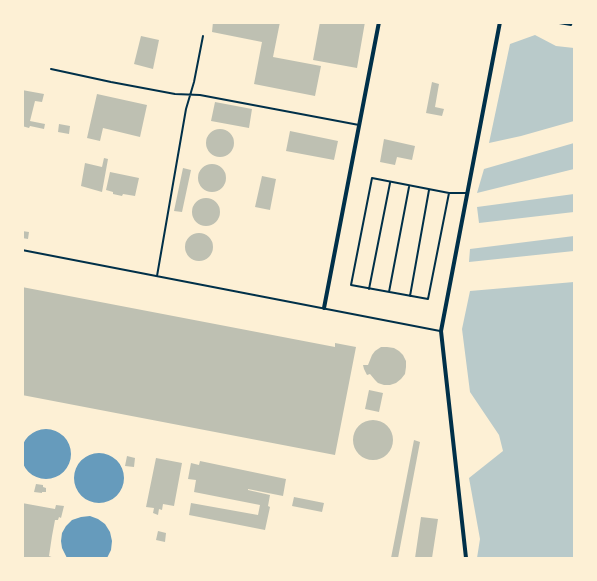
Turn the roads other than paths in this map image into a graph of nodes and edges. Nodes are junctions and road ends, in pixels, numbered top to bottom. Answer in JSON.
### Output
{"nodes":[{"id":1,"x":379,"y":22,"type":"edge"},
{"id":2,"x":500,"y":22,"type":"edge"},
{"id":3,"x":553,"y":22,"type":"edge"},
{"id":4,"x":572,"y":22,"type":"edge"},
{"id":5,"x":203,"y":36,"type":"dead end"},
{"id":6,"x":51,"y":69,"type":"dead end"},
{"id":7,"x":189,"y":95,"type":"junction"},
{"id":8,"x":359,"y":125,"type":"junction"},
{"id":9,"x":390,"y":182,"type":"junction"},
{"id":10,"x":409,"y":186,"type":"junction"},
{"id":11,"x":430,"y":190,"type":"junction"},
{"id":12,"x":449,"y":193,"type":"junction"},
{"id":13,"x":467,"y":193,"type":"junction"},
{"id":14,"x":22,"y":250,"type":"edge"},
{"id":15,"x":157,"y":276,"type":"junction"},
{"id":16,"x":369,"y":289,"type":"junction"},
{"id":17,"x":389,"y":292,"type":"junction"},
{"id":18,"x":410,"y":296,"type":"junction"},
{"id":19,"x":324,"y":308,"type":"junction"},
{"id":20,"x":441,"y":332,"type":"junction"},
{"id":21,"x":466,"y":558,"type":"edge"}],
"edges":[{"from":1,"to":8,"type":"street"},
{"from":2,"to":13,"type":"street"},
{"from":3,"to":4,"type":"lane"},
{"from":5,"to":7,"type":"lane"},
{"from":6,"to":7,"type":"lane"},
{"from":7,"to":8,"type":"lane"},
{"from":7,"to":15,"type":"lane"},
{"from":8,"to":19,"type":"street"},
{"from":9,"to":10,"type":"lane"},
{"from":9,"to":16,"type":"lane"},
{"from":9,"to":16,"type":"lane"},
{"from":10,"to":11,"type":"lane"},
{"from":10,"to":17,"type":"lane"},
{"from":11,"to":12,"type":"lane"},
{"from":11,"to":18,"type":"lane"},
{"from":12,"to":13,"type":"lane"},
{"from":12,"to":18,"type":"lane"},
{"from":13,"to":20,"type":"street"},
{"from":14,"to":15,"type":"lane"},
{"from":15,"to":19,"type":"lane"},
{"from":16,"to":17,"type":"lane"},
{"from":17,"to":18,"type":"lane"},
{"from":19,"to":20,"type":"lane"},
{"from":20,"to":21,"type":"street"}]}
